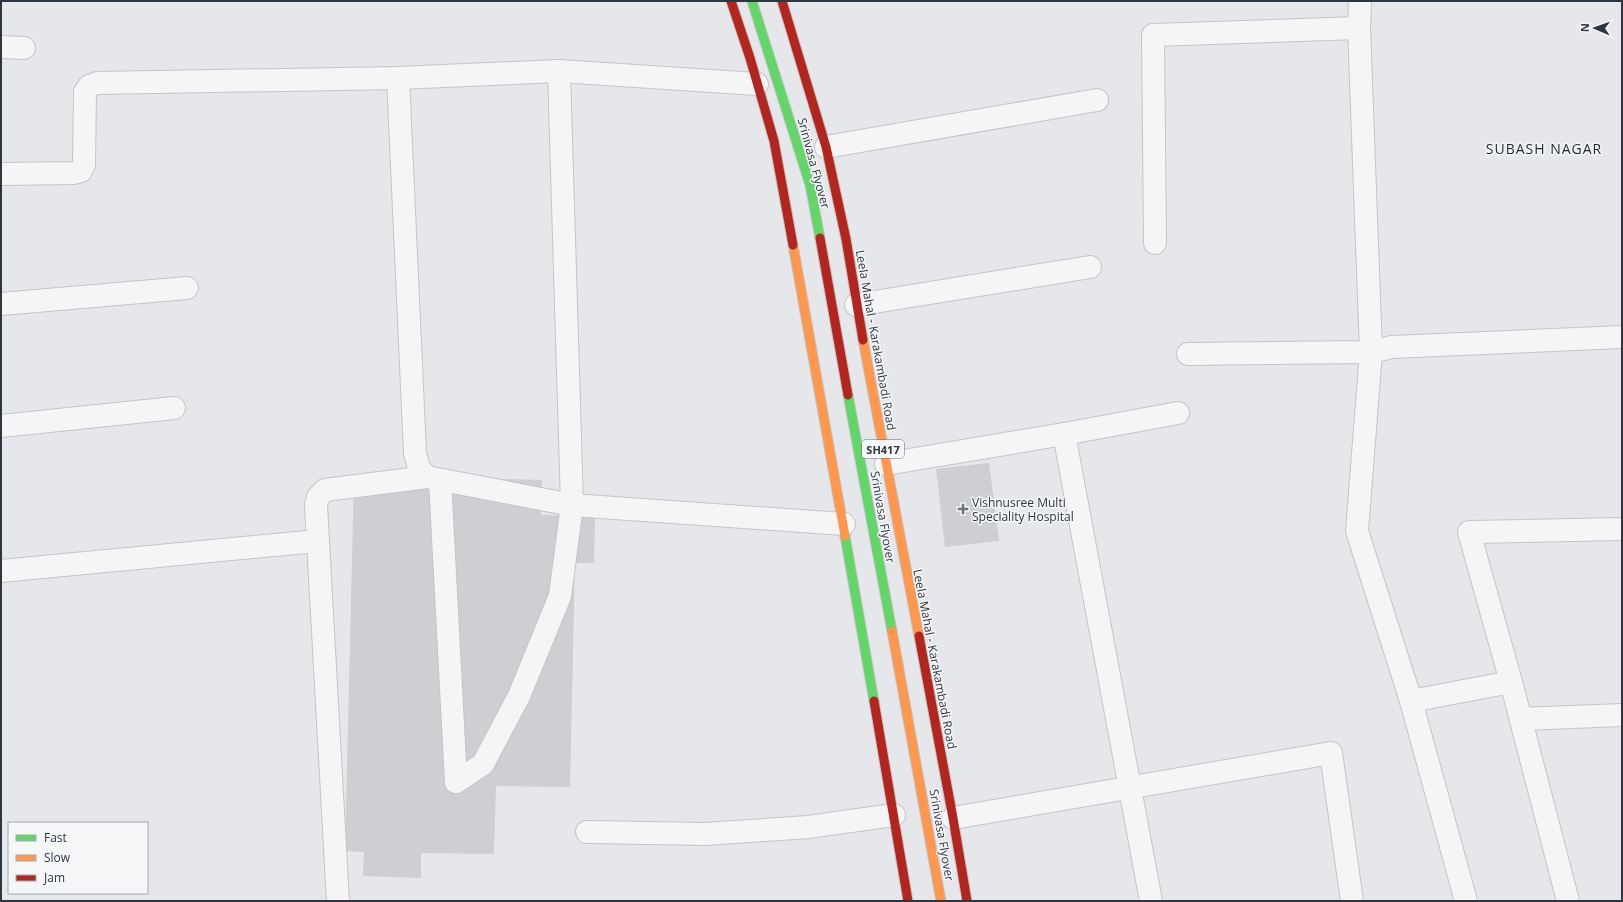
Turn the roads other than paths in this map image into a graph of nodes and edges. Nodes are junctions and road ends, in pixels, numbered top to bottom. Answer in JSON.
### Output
{"nodes":[{"id":1,"x":732,"y":1,"type":"edge"},
{"id":2,"x":752,"y":1,"type":"edge"},
{"id":3,"x":782,"y":1,"type":"edge"},
{"id":4,"x":1360,"y":1,"type":"edge"},
{"id":5,"x":1359,"y":28,"type":"junction"},
{"id":6,"x":1,"y":47,"type":"edge"},
{"id":7,"x":24,"y":48,"type":"dead end"},
{"id":8,"x":559,"y":71,"type":"junction"},
{"id":9,"x":398,"y":78,"type":"junction"},
{"id":10,"x":757,"y":84,"type":"junction"},
{"id":11,"x":1097,"y":100,"type":"dead end"},
{"id":12,"x":826,"y":147,"type":"junction"},
{"id":13,"x":1,"y":174,"type":"edge"},
{"id":14,"x":1155,"y":243,"type":"dead end"},
{"id":15,"x":1090,"y":267,"type":"dead end"},
{"id":16,"x":186,"y":288,"type":"dead end"},
{"id":17,"x":1,"y":304,"type":"edge"},
{"id":18,"x":856,"y":306,"type":"junction"},
{"id":19,"x":1622,"y":337,"type":"edge"},
{"id":20,"x":1371,"y":352,"type":"junction"},
{"id":21,"x":1188,"y":354,"type":"dead end"},
{"id":22,"x":174,"y":408,"type":"dead end"},
{"id":23,"x":1178,"y":413,"type":"dead end"},
{"id":24,"x":1,"y":426,"type":"edge"},
{"id":25,"x":1064,"y":434,"type":"junction"},
{"id":26,"x":886,"y":464,"type":"junction"},
{"id":27,"x":434,"y":479,"type":"junction"},
{"id":28,"x":572,"y":505,"type":"junction"},
{"id":29,"x":844,"y":524,"type":"junction"},
{"id":30,"x":1622,"y":530,"type":"edge"},
{"id":31,"x":317,"y":540,"type":"junction"},
{"id":32,"x":1,"y":571,"type":"edge"},
{"id":33,"x":1511,"y":682,"type":"junction"},
{"id":34,"x":1411,"y":701,"type":"junction"},
{"id":35,"x":1622,"y":715,"type":"edge"},
{"id":36,"x":1521,"y":719,"type":"junction"},
{"id":37,"x":1130,"y":789,"type":"junction"},
{"id":38,"x":894,"y":815,"type":"junction"},
{"id":39,"x":953,"y":818,"type":"junction"},
{"id":40,"x":587,"y":832,"type":"dead end"},
{"id":41,"x":338,"y":901,"type":"edge"},
{"id":42,"x":908,"y":901,"type":"edge"},
{"id":43,"x":941,"y":901,"type":"edge"},
{"id":44,"x":967,"y":901,"type":"edge"},
{"id":45,"x":1151,"y":901,"type":"edge"},
{"id":46,"x":1352,"y":901,"type":"edge"},
{"id":47,"x":1466,"y":901,"type":"edge"},
{"id":48,"x":1568,"y":901,"type":"edge"}],
"edges":[{"from":1,"to":10,"type":"main road"},
{"from":2,"to":43,"type":"main road","name":"Srinivasa Flyover"},
{"from":3,"to":12,"type":"main road","name":"Leela Mahal - Karakambadi Road","number":"SH417"},
{"from":4,"to":5,"type":"street"},
{"from":5,"to":14,"type":"street"},
{"from":5,"to":20,"type":"street"},
{"from":6,"to":7,"type":"street"},
{"from":8,"to":9,"type":"street"},
{"from":8,"to":10,"type":"street"},
{"from":8,"to":28,"type":"street"},
{"from":9,"to":13,"type":"street"},
{"from":9,"to":27,"type":"street"},
{"from":10,"to":29,"type":"main road"},
{"from":11,"to":12,"type":"street"},
{"from":12,"to":18,"type":"main road","name":"Leela Mahal - Karakambadi Road","number":"SH417"},
{"from":15,"to":18,"type":"street"},
{"from":16,"to":17,"type":"street"},
{"from":18,"to":26,"type":"main road","name":"Leela Mahal - Karakambadi Road","number":"SH417"},
{"from":19,"to":20,"type":"street"},
{"from":20,"to":21,"type":"street"},
{"from":20,"to":34,"type":"street"},
{"from":22,"to":24,"type":"street"},
{"from":23,"to":25,"type":"street"},
{"from":25,"to":26,"type":"street"},
{"from":25,"to":37,"type":"street"},
{"from":26,"to":39,"type":"main road","name":"Leela Mahal - Karakambadi Road","number":"SH417"},
{"from":27,"to":28,"type":"street"},
{"from":27,"to":28,"type":"street"},
{"from":27,"to":31,"type":"street"},
{"from":28,"to":29,"type":"street"},
{"from":29,"to":38,"type":"main road"},
{"from":30,"to":33,"type":"street"},
{"from":31,"to":32,"type":"street"},
{"from":31,"to":41,"type":"street"},
{"from":33,"to":34,"type":"street"},
{"from":33,"to":36,"type":"street"},
{"from":34,"to":47,"type":"street"},
{"from":35,"to":36,"type":"street"},
{"from":36,"to":48,"type":"street"},
{"from":37,"to":39,"type":"street"},
{"from":37,"to":45,"type":"street"},
{"from":37,"to":46,"type":"street"},
{"from":38,"to":40,"type":"street"},
{"from":38,"to":42,"type":"main road"},
{"from":39,"to":44,"type":"main road","name":"Leela Mahal - Karakambadi Road","number":"SH417"}]}
